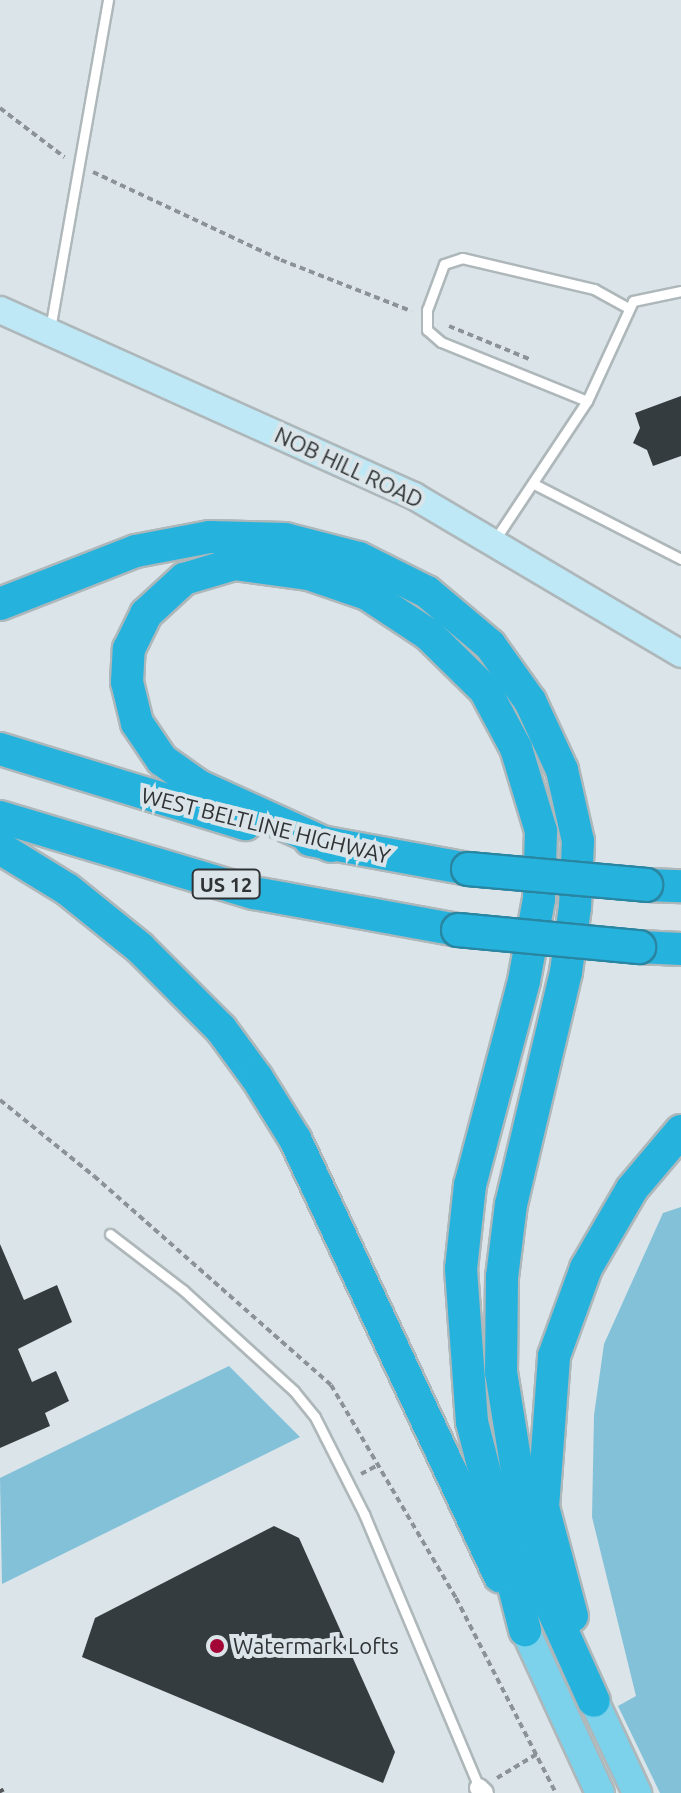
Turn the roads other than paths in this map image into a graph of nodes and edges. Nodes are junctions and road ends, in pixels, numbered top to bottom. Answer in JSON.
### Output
{"nodes":[{"id":1,"x":108,"y":0,"type":"edge"},
{"id":2,"x":681,"y":291,"type":"edge"},
{"id":3,"x":628,"y":308,"type":"junction"},
{"id":4,"x":0,"y":310,"type":"edge"},
{"id":5,"x":50,"y":332,"type":"junction"},
{"id":6,"x":587,"y":401,"type":"junction"},
{"id":7,"x":534,"y":484,"type":"junction"},
{"id":8,"x":494,"y":541,"type":"junction"},
{"id":9,"x":681,"y":559,"type":"edge"},
{"id":10,"x":0,"y":604,"type":"edge"},
{"id":11,"x":681,"y":654,"type":"edge"},
{"id":12,"x":0,"y":749,"type":"edge"},
{"id":13,"x":0,"y":817,"type":"edge"},
{"id":14,"x":331,"y":846,"type":"junction"},
{"id":15,"x":0,"y":848,"type":"edge"},
{"id":16,"x":681,"y":886,"type":"edge"},
{"id":17,"x":681,"y":949,"type":"edge"},
{"id":18,"x":681,"y":1131,"type":"edge"},
{"id":19,"x":110,"y":1234,"type":"dead end"},
{"id":20,"x":525,"y":1630,"type":"junction"},
{"id":21,"x":594,"y":1701,"type":"junction"},
{"id":22,"x":482,"y":1791,"type":"edge"},
{"id":23,"x":600,"y":1793,"type":"edge"},
{"id":24,"x":637,"y":1793,"type":"edge"}],
"edges":[{"from":1,"to":5,"type":"lane"},
{"from":2,"to":3,"type":"lane"},
{"from":3,"to":6,"type":"lane"},
{"from":3,"to":6,"type":"lane"},
{"from":4,"to":5,"type":"street","name":"NOB HILL ROAD"},
{"from":5,"to":8,"type":"street","name":"NOB HILL ROAD"},
{"from":6,"to":7,"type":"lane"},
{"from":7,"to":8,"type":"lane"},
{"from":7,"to":9,"type":"lane"},
{"from":8,"to":11,"type":"street","name":"NOB HILL ROAD"},
{"from":10,"to":21,"type":"highway"},
{"from":12,"to":14,"type":"highway","name":"WEST BELTLINE HIGHWAY"},
{"from":13,"to":17,"type":"highway","number":"US 12","bridge":true},
{"from":14,"to":16,"type":"highway","name":"WEST BELTLINE HIGHWAY","bridge":true},
{"from":14,"to":20,"type":"highway"},
{"from":15,"to":20,"type":"highway"},
{"from":18,"to":21,"type":"highway"},
{"from":19,"to":22,"type":"lane"},
{"from":20,"to":23,"type":"main road"},
{"from":21,"to":24,"type":"main road"}]}
